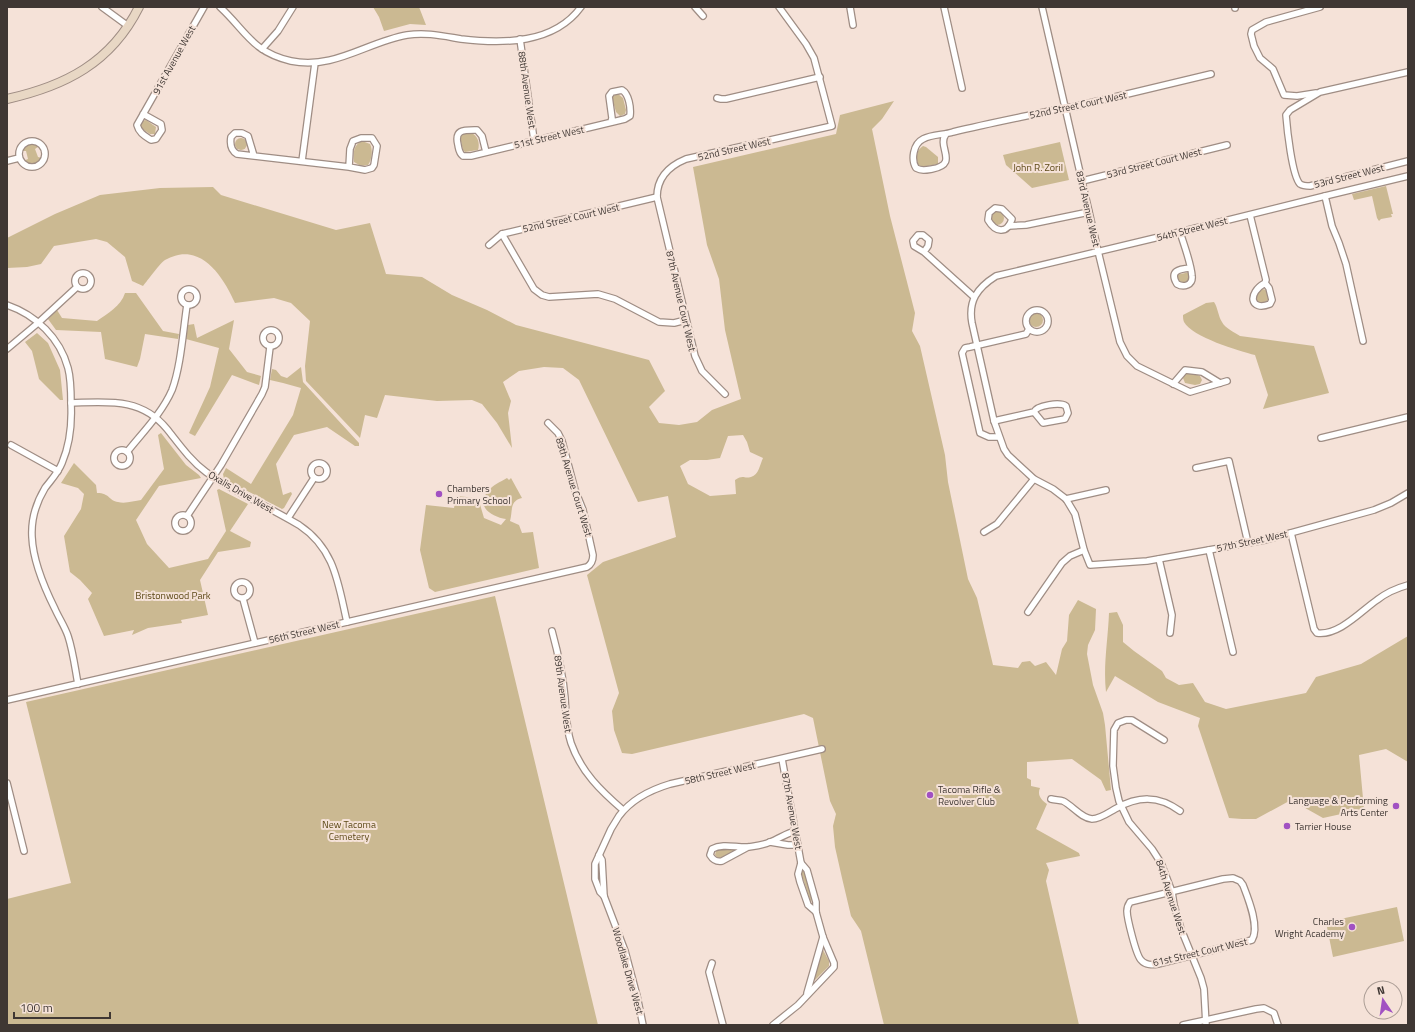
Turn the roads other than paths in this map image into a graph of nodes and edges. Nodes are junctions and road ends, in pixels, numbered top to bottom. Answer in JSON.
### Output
{"nodes":[{"id":1,"x":102,"y":7,"type":"edge"},
{"id":2,"x":139,"y":7,"type":"edge"},
{"id":3,"x":204,"y":7,"type":"edge"},
{"id":4,"x":220,"y":7,"type":"edge"},
{"id":5,"x":293,"y":7,"type":"edge"},
{"id":6,"x":581,"y":7,"type":"edge"},
{"id":7,"x":695,"y":7,"type":"edge"},
{"id":8,"x":779,"y":7,"type":"edge"},
{"id":9,"x":850,"y":7,"type":"edge"},
{"id":10,"x":944,"y":7,"type":"edge"},
{"id":11,"x":1044,"y":7,"type":"edge"},
{"id":12,"x":1320,"y":7,"type":"edge"},
{"id":13,"x":703,"y":16,"type":"dead end"},
{"id":14,"x":853,"y":25,"type":"dead end"},
{"id":15,"x":128,"y":26,"type":"junction"},
{"id":16,"x":520,"y":39,"type":"junction"},
{"id":17,"x":262,"y":49,"type":"junction"},
{"id":18,"x":315,"y":63,"type":"junction"},
{"id":19,"x":1408,"y":72,"type":"edge"},
{"id":20,"x":1210,"y":74,"type":"dead end"},
{"id":21,"x":820,"y":77,"type":"junction"},
{"id":22,"x":962,"y":88,"type":"dead end"},
{"id":23,"x":1320,"y":92,"type":"junction"},
{"id":24,"x":717,"y":98,"type":"dead end"},
{"id":25,"x":7,"y":99,"type":"edge"},
{"id":26,"x":1064,"y":108,"type":"junction"},
{"id":27,"x":144,"y":114,"type":"junction"},
{"id":28,"x":612,"y":122,"type":"junction"},
{"id":29,"x":946,"y":134,"type":"junction"},
{"id":30,"x":534,"y":140,"type":"junction"},
{"id":31,"x":1227,"y":145,"type":"dead end"},
{"id":32,"x":486,"y":152,"type":"junction"},
{"id":33,"x":254,"y":156,"type":"junction"},
{"id":34,"x":19,"y":158,"type":"junction"},
{"id":35,"x":7,"y":161,"type":"edge"},
{"id":36,"x":302,"y":161,"type":"junction"},
{"id":37,"x":1408,"y":161,"type":"edge"},
{"id":38,"x":349,"y":167,"type":"junction"},
{"id":39,"x":1408,"y":176,"type":"edge"},
{"id":40,"x":1082,"y":181,"type":"junction"},
{"id":41,"x":1325,"y":196,"type":"junction"},
{"id":42,"x":657,"y":197,"type":"junction"},
{"id":43,"x":1089,"y":212,"type":"junction"},
{"id":44,"x":1250,"y":215,"type":"junction"},
{"id":45,"x":1009,"y":226,"type":"junction"},
{"id":46,"x":1180,"y":232,"type":"junction"},
{"id":47,"x":502,"y":234,"type":"junction"},
{"id":48,"x":489,"y":245,"type":"dead end"},
{"id":49,"x":1098,"y":251,"type":"junction"},
{"id":50,"x":924,"y":252,"type":"dead end"},
{"id":51,"x":1190,"y":268,"type":"dead end"},
{"id":52,"x":1265,"y":283,"type":"dead end"},
{"id":53,"x":77,"y":287,"type":"dead end"},
{"id":54,"x":974,"y":297,"type":"junction"},
{"id":55,"x":7,"y":305,"type":"edge"},
{"id":56,"x":187,"y":305,"type":"dead end"},
{"id":57,"x":686,"y":320,"type":"junction"},
{"id":58,"x":38,"y":323,"type":"junction"},
{"id":59,"x":1029,"y":329,"type":"junction"},
{"id":60,"x":1363,"y":341,"type":"dead end"},
{"id":61,"x":978,"y":346,"type":"junction"},
{"id":62,"x":270,"y":347,"type":"dead end"},
{"id":63,"x":7,"y":349,"type":"edge"},
{"id":64,"x":1227,"y":381,"type":"dead end"},
{"id":65,"x":1220,"y":383,"type":"junction"},
{"id":66,"x":1173,"y":384,"type":"junction"},
{"id":67,"x":725,"y":394,"type":"dead end"},
{"id":68,"x":71,"y":403,"type":"junction"},
{"id":69,"x":1034,"y":412,"type":"junction"},
{"id":70,"x":155,"y":417,"type":"junction"},
{"id":71,"x":1408,"y":417,"type":"edge"},
{"id":72,"x":994,"y":421,"type":"junction"},
{"id":73,"x":548,"y":423,"type":"dead end"},
{"id":74,"x":999,"y":437,"type":"junction"},
{"id":75,"x":1321,"y":438,"type":"dead end"},
{"id":76,"x":11,"y":445,"type":"dead end"},
{"id":77,"x":127,"y":452,"type":"dead end"},
{"id":78,"x":1196,"y":468,"type":"dead end"},
{"id":79,"x":58,"y":472,"type":"junction"},
{"id":80,"x":213,"y":477,"type":"junction"},
{"id":81,"x":314,"y":478,"type":"dead end"},
{"id":82,"x":1034,"y":479,"type":"junction"},
{"id":83,"x":1106,"y":490,"type":"dead end"},
{"id":84,"x":1408,"y":493,"type":"edge"},
{"id":85,"x":1066,"y":499,"type":"junction"},
{"id":86,"x":187,"y":516,"type":"dead end"},
{"id":87,"x":288,"y":518,"type":"junction"},
{"id":88,"x":984,"y":532,"type":"dead end"},
{"id":89,"x":1291,"y":533,"type":"junction"},
{"id":90,"x":1248,"y":543,"type":"junction"},
{"id":91,"x":1084,"y":550,"type":"junction"},
{"id":92,"x":1209,"y":550,"type":"junction"},
{"id":93,"x":593,"y":555,"type":"joint"},
{"id":94,"x":1159,"y":559,"type":"junction"},
{"id":95,"x":1408,"y":585,"type":"edge"},
{"id":96,"x":243,"y":598,"type":"dead end"},
{"id":97,"x":1028,"y":612,"type":"dead end"},
{"id":98,"x":347,"y":622,"type":"junction"},
{"id":99,"x":552,"y":631,"type":"dead end"},
{"id":100,"x":1170,"y":633,"type":"dead end"},
{"id":101,"x":255,"y":643,"type":"junction"},
{"id":102,"x":1233,"y":652,"type":"dead end"},
{"id":103,"x":78,"y":684,"type":"junction"},
{"id":104,"x":7,"y":700,"type":"edge"},
{"id":105,"x":1164,"y":740,"type":"dead end"},
{"id":106,"x":822,"y":749,"type":"dead end"},
{"id":107,"x":782,"y":759,"type":"junction"},
{"id":108,"x":7,"y":783,"type":"edge"},
{"id":109,"x":1051,"y":799,"type":"dead end"},
{"id":110,"x":1121,"y":806,"type":"junction"},
{"id":111,"x":623,"y":810,"type":"junction"},
{"id":112,"x":1180,"y":811,"type":"dead end"},
{"id":113,"x":796,"y":831,"type":"junction"},
{"id":114,"x":770,"y":842,"type":"junction"},
{"id":115,"x":798,"y":845,"type":"junction"},
{"id":116,"x":748,"y":847,"type":"junction"},
{"id":117,"x":24,"y":851,"type":"dead end"},
{"id":118,"x":801,"y":863,"type":"junction"},
{"id":119,"x":1172,"y":892,"type":"junction"},
{"id":120,"x":816,"y":912,"type":"junction"},
{"id":121,"x":823,"y":937,"type":"junction"},
{"id":122,"x":1192,"y":956,"type":"junction"},
{"id":123,"x":712,"y":963,"type":"dead end"},
{"id":124,"x":806,"y":996,"type":"junction"},
{"id":125,"x":1206,"y":1023,"type":"edge"},
{"id":126,"x":643,"y":1025,"type":"edge"},
{"id":127,"x":723,"y":1025,"type":"edge"},
{"id":128,"x":772,"y":1025,"type":"edge"},
{"id":129,"x":1183,"y":1025,"type":"edge"},
{"id":130,"x":1278,"y":1025,"type":"edge"}],
"edges":[{"from":1,"to":15,"type":"street"},
{"from":2,"to":15,"type":"street"},
{"from":3,"to":27,"type":"street","name":"91st Avenue West"},
{"from":4,"to":17,"type":"street"},
{"from":5,"to":17,"type":"street"},
{"from":6,"to":16,"type":"street","name":"88th Avenue West"},
{"from":7,"to":13,"type":"street"},
{"from":8,"to":21,"type":"street"},
{"from":9,"to":14,"type":"street"},
{"from":10,"to":22,"type":"street"},
{"from":11,"to":26,"type":"street","name":"83rd Avenue West"},
{"from":12,"to":23,"type":"street"},
{"from":15,"to":25,"type":"street"},
{"from":16,"to":18,"type":"street"},
{"from":16,"to":30,"type":"street","name":"88th Avenue West"},
{"from":17,"to":18,"type":"street"},
{"from":18,"to":36,"type":"street"},
{"from":19,"to":23,"type":"street","name":"53rd Street West"},
{"from":20,"to":26,"type":"street","name":"52nd Street Court West"},
{"from":21,"to":24,"type":"street"},
{"from":21,"to":42,"type":"street","name":"52nd Street West"},
{"from":23,"to":37,"type":"street","name":"53rd Street West"},
{"from":26,"to":29,"type":"street","name":"52nd Street Court West"},
{"from":26,"to":40,"type":"street","name":"83rd Avenue West"},
{"from":27,"to":27,"type":"street","name":"91st Avenue West"},
{"from":28,"to":28,"type":"street","name":"51st Street West"},
{"from":28,"to":30,"type":"street","name":"51st Street West"},
{"from":29,"to":29,"type":"street","name":"52nd Street Court West"},
{"from":30,"to":32,"type":"street","name":"51st Street West"},
{"from":31,"to":40,"type":"street","name":"53rd Street Court West"},
{"from":32,"to":32,"type":"street","name":"51st Street West"},
{"from":33,"to":33,"type":"street"},
{"from":33,"to":36,"type":"street"},
{"from":34,"to":34,"type":"street"},
{"from":34,"to":35,"type":"street"},
{"from":36,"to":38,"type":"street"},
{"from":38,"to":38,"type":"street"},
{"from":39,"to":41,"type":"street","name":"54th Street West"},
{"from":40,"to":43,"type":"street","name":"83rd Avenue West"},
{"from":41,"to":44,"type":"street","name":"54th Street West"},
{"from":41,"to":60,"type":"street"},
{"from":42,"to":47,"type":"street","name":"52nd Street Court West"},
{"from":42,"to":57,"type":"street","name":"87th Avenue Court West"},
{"from":43,"to":45,"type":"street"},
{"from":43,"to":49,"type":"street","name":"83rd Avenue West"},
{"from":44,"to":46,"type":"street","name":"54th Street West"},
{"from":44,"to":52,"type":"street"},
{"from":45,"to":45,"type":"street"},
{"from":46,"to":49,"type":"street","name":"54th Street West"},
{"from":46,"to":51,"type":"street"},
{"from":47,"to":48,"type":"street","name":"52nd Street Court West"},
{"from":47,"to":57,"type":"street"},
{"from":49,"to":54,"type":"street","name":"54th Street West"},
{"from":49,"to":66,"type":"street","name":"83rd Avenue West"},
{"from":50,"to":54,"type":"street"},
{"from":53,"to":58,"type":"street"},
{"from":54,"to":61,"type":"street"},
{"from":55,"to":58,"type":"street"},
{"from":56,"to":70,"type":"street"},
{"from":57,"to":67,"type":"street","name":"87th Avenue Court West"},
{"from":58,"to":63,"type":"street"},
{"from":58,"to":68,"type":"street"},
{"from":59,"to":59,"type":"street"},
{"from":59,"to":61,"type":"street"},
{"from":61,"to":72,"type":"street"},
{"from":61,"to":74,"type":"street"},
{"from":62,"to":80,"type":"street"},
{"from":64,"to":65,"type":"street","name":"83rd Avenue West"},
{"from":65,"to":66,"type":"street","name":"83rd Avenue West"},
{"from":65,"to":66,"type":"street"},
{"from":68,"to":70,"type":"street","name":"Oxalis Drive West"},
{"from":68,"to":79,"type":"street"},
{"from":69,"to":69,"type":"street"},
{"from":69,"to":72,"type":"street"},
{"from":70,"to":77,"type":"street"},
{"from":70,"to":80,"type":"street","name":"Oxalis Drive West"},
{"from":71,"to":75,"type":"street"},
{"from":72,"to":74,"type":"street"},
{"from":73,"to":93,"type":"street","name":"89th Avenue Court West"},
{"from":74,"to":82,"type":"street"},
{"from":76,"to":79,"type":"street"},
{"from":78,"to":90,"type":"street"},
{"from":79,"to":103,"type":"street"},
{"from":80,"to":86,"type":"street"},
{"from":80,"to":87,"type":"street","name":"Oxalis Drive West"},
{"from":81,"to":87,"type":"street"},
{"from":82,"to":85,"type":"street"},
{"from":82,"to":88,"type":"street"},
{"from":83,"to":85,"type":"street"},
{"from":84,"to":89,"type":"street","name":"57th Street West"},
{"from":85,"to":91,"type":"street"},
{"from":87,"to":98,"type":"street","name":"Oxalis Drive West"},
{"from":89,"to":90,"type":"street","name":"57th Street West"},
{"from":89,"to":95,"type":"street"},
{"from":90,"to":92,"type":"street","name":"57th Street West"},
{"from":91,"to":94,"type":"street","name":"57th Street West"},
{"from":91,"to":97,"type":"street"},
{"from":92,"to":94,"type":"street","name":"57th Street West"},
{"from":92,"to":102,"type":"street"},
{"from":93,"to":98,"type":"street","name":"56th Street West"},
{"from":94,"to":100,"type":"street"},
{"from":96,"to":101,"type":"street"},
{"from":98,"to":101,"type":"street","name":"56th Street West"},
{"from":99,"to":111,"type":"street","name":"89th Avenue West"},
{"from":101,"to":103,"type":"street","name":"56th Street West"},
{"from":103,"to":104,"type":"street","name":"56th Street West"},
{"from":105,"to":110,"type":"street","name":"84th Avenue West"},
{"from":106,"to":107,"type":"street","name":"58th Street West"},
{"from":107,"to":111,"type":"street","name":"58th Street West"},
{"from":107,"to":113,"type":"street","name":"87th Avenue West"},
{"from":108,"to":117,"type":"street"},
{"from":109,"to":110,"type":"street"},
{"from":110,"to":112,"type":"street"},
{"from":110,"to":119,"type":"street","name":"84th Avenue West"},
{"from":111,"to":126,"type":"street","name":"Woodlake Drive West"},
{"from":113,"to":114,"type":"street"},
{"from":113,"to":115,"type":"street","name":"87th Avenue West"},
{"from":114,"to":115,"type":"street"},
{"from":114,"to":116,"type":"street"},
{"from":115,"to":118,"type":"street","name":"87th Avenue West"},
{"from":116,"to":116,"type":"street"},
{"from":118,"to":120,"type":"street","name":"87th Avenue West"},
{"from":118,"to":120,"type":"street","name":"87th Avenue West"},
{"from":119,"to":122,"type":"street","name":"84th Avenue West"},
{"from":119,"to":122,"type":"street","name":"61st Street Court West"},
{"from":119,"to":122,"type":"street","name":"61st Street Court West"},
{"from":120,"to":121,"type":"street","name":"87th Avenue West"},
{"from":121,"to":124,"type":"street"},
{"from":121,"to":124,"type":"street","name":"87th Avenue West"},
{"from":122,"to":125,"type":"street","name":"84th Avenue West"},
{"from":123,"to":127,"type":"street"},
{"from":124,"to":128,"type":"street"},
{"from":125,"to":129,"type":"street"},
{"from":125,"to":130,"type":"street"}]}
